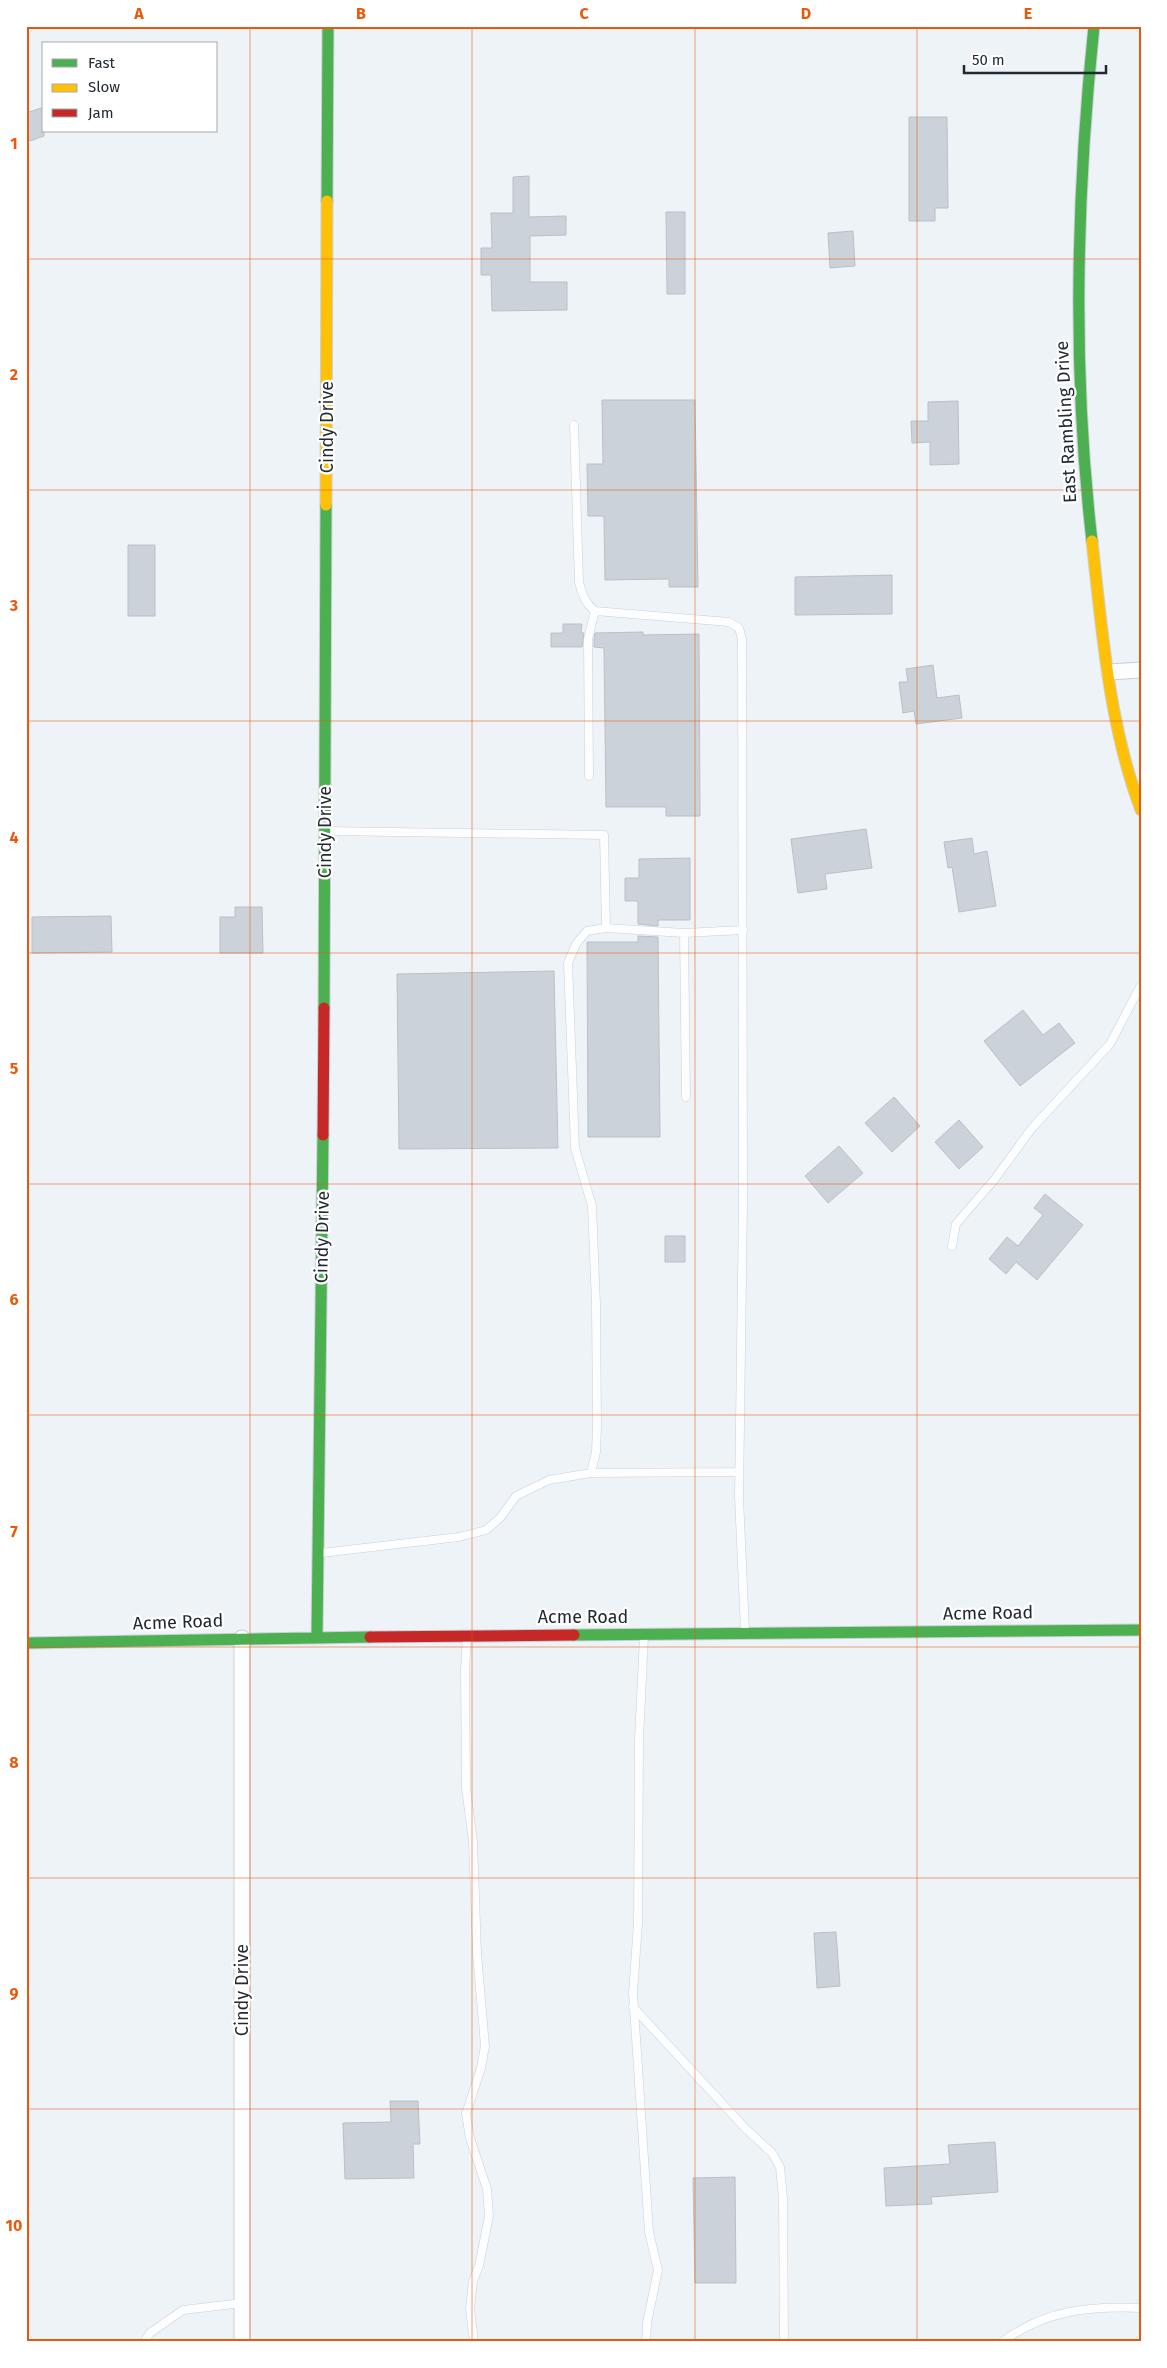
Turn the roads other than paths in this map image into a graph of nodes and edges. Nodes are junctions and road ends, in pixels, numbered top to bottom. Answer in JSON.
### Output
{"nodes":[{"id":1,"x":328,"y":26,"type":"edge"},
{"id":2,"x":1094,"y":26,"type":"edge"},
{"id":3,"x":574,"y":425,"type":"dead end"},
{"id":4,"x":595,"y":611,"type":"junction"},
{"id":5,"x":1141,"y":670,"type":"edge"},
{"id":6,"x":1108,"y":672,"type":"junction"},
{"id":7,"x":589,"y":776,"type":"dead end"},
{"id":8,"x":1141,"y":810,"type":"edge"},
{"id":9,"x":325,"y":831,"type":"junction"},
{"id":10,"x":606,"y":928,"type":"junction"},
{"id":11,"x":743,"y":930,"type":"junction"},
{"id":12,"x":684,"y":933,"type":"junction"},
{"id":13,"x":1141,"y":985,"type":"edge"},
{"id":14,"x":686,"y":1097,"type":"dead end"},
{"id":15,"x":952,"y":1246,"type":"dead end"},
{"id":16,"x":739,"y":1472,"type":"junction"},
{"id":17,"x":591,"y":1473,"type":"junction"},
{"id":18,"x":318,"y":1553,"type":"junction"},
{"id":19,"x":1141,"y":1630,"type":"edge"},
{"id":20,"x":746,"y":1633,"type":"junction"},
{"id":21,"x":644,"y":1634,"type":"junction"},
{"id":22,"x":467,"y":1635,"type":"junction"},
{"id":23,"x":317,"y":1637,"type":"junction"},
{"id":24,"x":242,"y":1638,"type":"junction"},
{"id":25,"x":26,"y":1643,"type":"edge"},
{"id":26,"x":633,"y":2007,"type":"junction"},
{"id":27,"x":242,"y":2303,"type":"junction"},
{"id":28,"x":1141,"y":2308,"type":"edge"},
{"id":29,"x":144,"y":2342,"type":"edge"},
{"id":30,"x":242,"y":2342,"type":"edge"},
{"id":31,"x":474,"y":2342,"type":"edge"},
{"id":32,"x":646,"y":2342,"type":"edge"},
{"id":33,"x":784,"y":2342,"type":"edge"},
{"id":34,"x":1002,"y":2342,"type":"edge"}],
"edges":[{"from":1,"to":9,"type":"street","name":"Cindy Drive"},
{"from":2,"to":6,"type":"street","name":"East Rambling Drive"},
{"from":3,"to":4,"type":"lane"},
{"from":4,"to":7,"type":"lane"},
{"from":4,"to":11,"type":"lane"},
{"from":5,"to":6,"type":"street"},
{"from":6,"to":8,"type":"street","name":"East Rambling Drive"},
{"from":9,"to":10,"type":"lane"},
{"from":9,"to":18,"type":"street","name":"Cindy Drive"},
{"from":10,"to":12,"type":"lane"},
{"from":10,"to":17,"type":"lane"},
{"from":11,"to":12,"type":"lane"},
{"from":11,"to":16,"type":"lane"},
{"from":12,"to":14,"type":"lane"},
{"from":13,"to":15,"type":"lane"},
{"from":16,"to":17,"type":"lane"},
{"from":16,"to":20,"type":"lane"},
{"from":17,"to":18,"type":"lane"},
{"from":18,"to":23,"type":"street","name":"Cindy Drive"},
{"from":19,"to":20,"type":"street","name":"Acme Road"},
{"from":20,"to":21,"type":"street","name":"Acme Road"},
{"from":21,"to":22,"type":"street","name":"Acme Road"},
{"from":21,"to":26,"type":"lane"},
{"from":22,"to":23,"type":"street","name":"Acme Road"},
{"from":22,"to":31,"type":"lane"},
{"from":23,"to":24,"type":"street","name":"Acme Road"},
{"from":24,"to":25,"type":"street","name":"Acme Road"},
{"from":24,"to":27,"type":"street","name":"Cindy Drive"},
{"from":26,"to":32,"type":"lane"},
{"from":26,"to":33,"type":"lane"},
{"from":27,"to":29,"type":"lane"},
{"from":27,"to":30,"type":"street","name":"Cindy Drive"},
{"from":28,"to":34,"type":"lane"}]}
